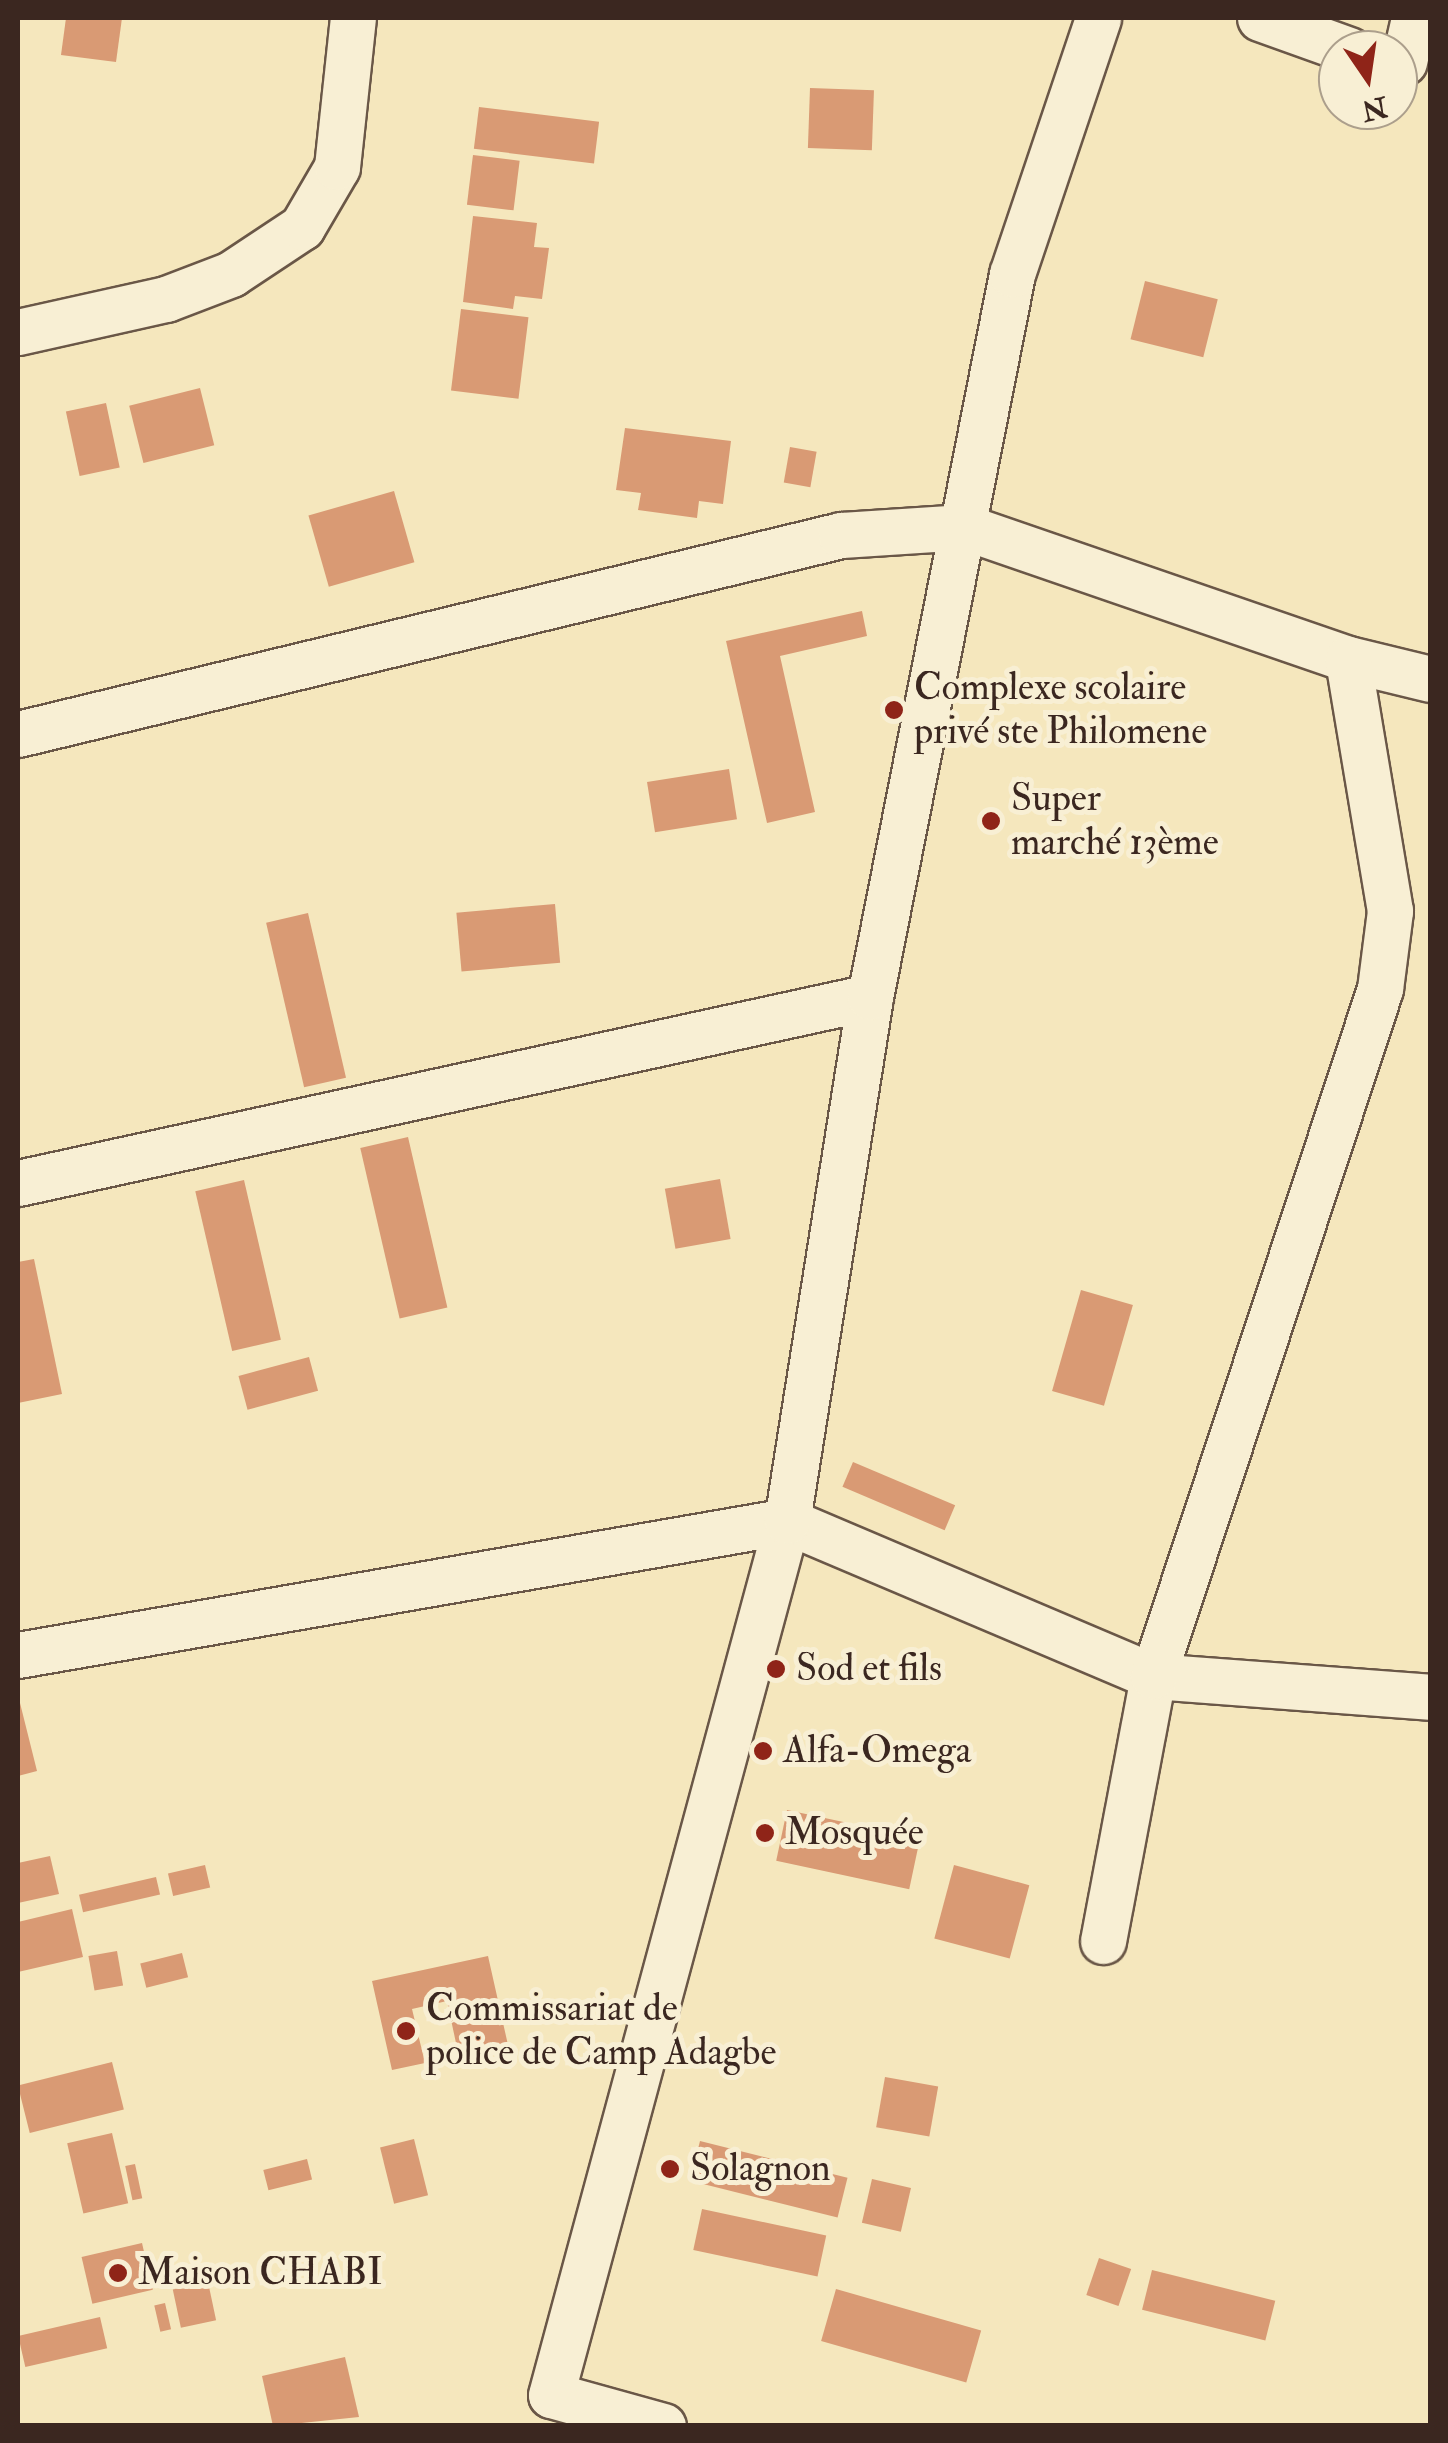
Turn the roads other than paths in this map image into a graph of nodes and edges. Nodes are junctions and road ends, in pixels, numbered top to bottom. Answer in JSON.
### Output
{"nodes":[{"id":1,"x":353,"y":18,"type":"edge"},
{"id":2,"x":1098,"y":18,"type":"edge"},
{"id":3,"x":1260,"y":18,"type":"edge"},
{"id":4,"x":1318,"y":39,"type":"edge"},
{"id":5,"x":18,"y":332,"type":"edge"},
{"id":6,"x":965,"y":527,"type":"junction"},
{"id":7,"x":1348,"y":659,"type":"junction"},
{"id":8,"x":1430,"y":679,"type":"edge"},
{"id":9,"x":18,"y":734,"type":"edge"},
{"id":10,"x":870,"y":998,"type":"junction"},
{"id":11,"x":18,"y":1183,"type":"edge"},
{"id":12,"x":786,"y":1521,"type":"junction"},
{"id":13,"x":18,"y":1655,"type":"edge"},
{"id":14,"x":1153,"y":1676,"type":"junction"},
{"id":15,"x":1430,"y":1696,"type":"edge"},
{"id":16,"x":1103,"y":1941,"type":"dead end"},
{"id":17,"x":546,"y":2410,"type":"edge"},
{"id":18,"x":662,"y":2426,"type":"edge"}],
"edges":[{"from":1,"to":5,"type":"street"},
{"from":2,"to":6,"type":"street"},
{"from":3,"to":4,"type":"street"},
{"from":6,"to":7,"type":"street"},
{"from":6,"to":9,"type":"street"},
{"from":6,"to":10,"type":"street"},
{"from":7,"to":8,"type":"street"},
{"from":7,"to":14,"type":"street"},
{"from":10,"to":11,"type":"street"},
{"from":10,"to":12,"type":"street"},
{"from":12,"to":13,"type":"street"},
{"from":12,"to":14,"type":"street"},
{"from":12,"to":17,"type":"street"},
{"from":14,"to":15,"type":"street"},
{"from":14,"to":16,"type":"street"},
{"from":17,"to":18,"type":"street"}]}
